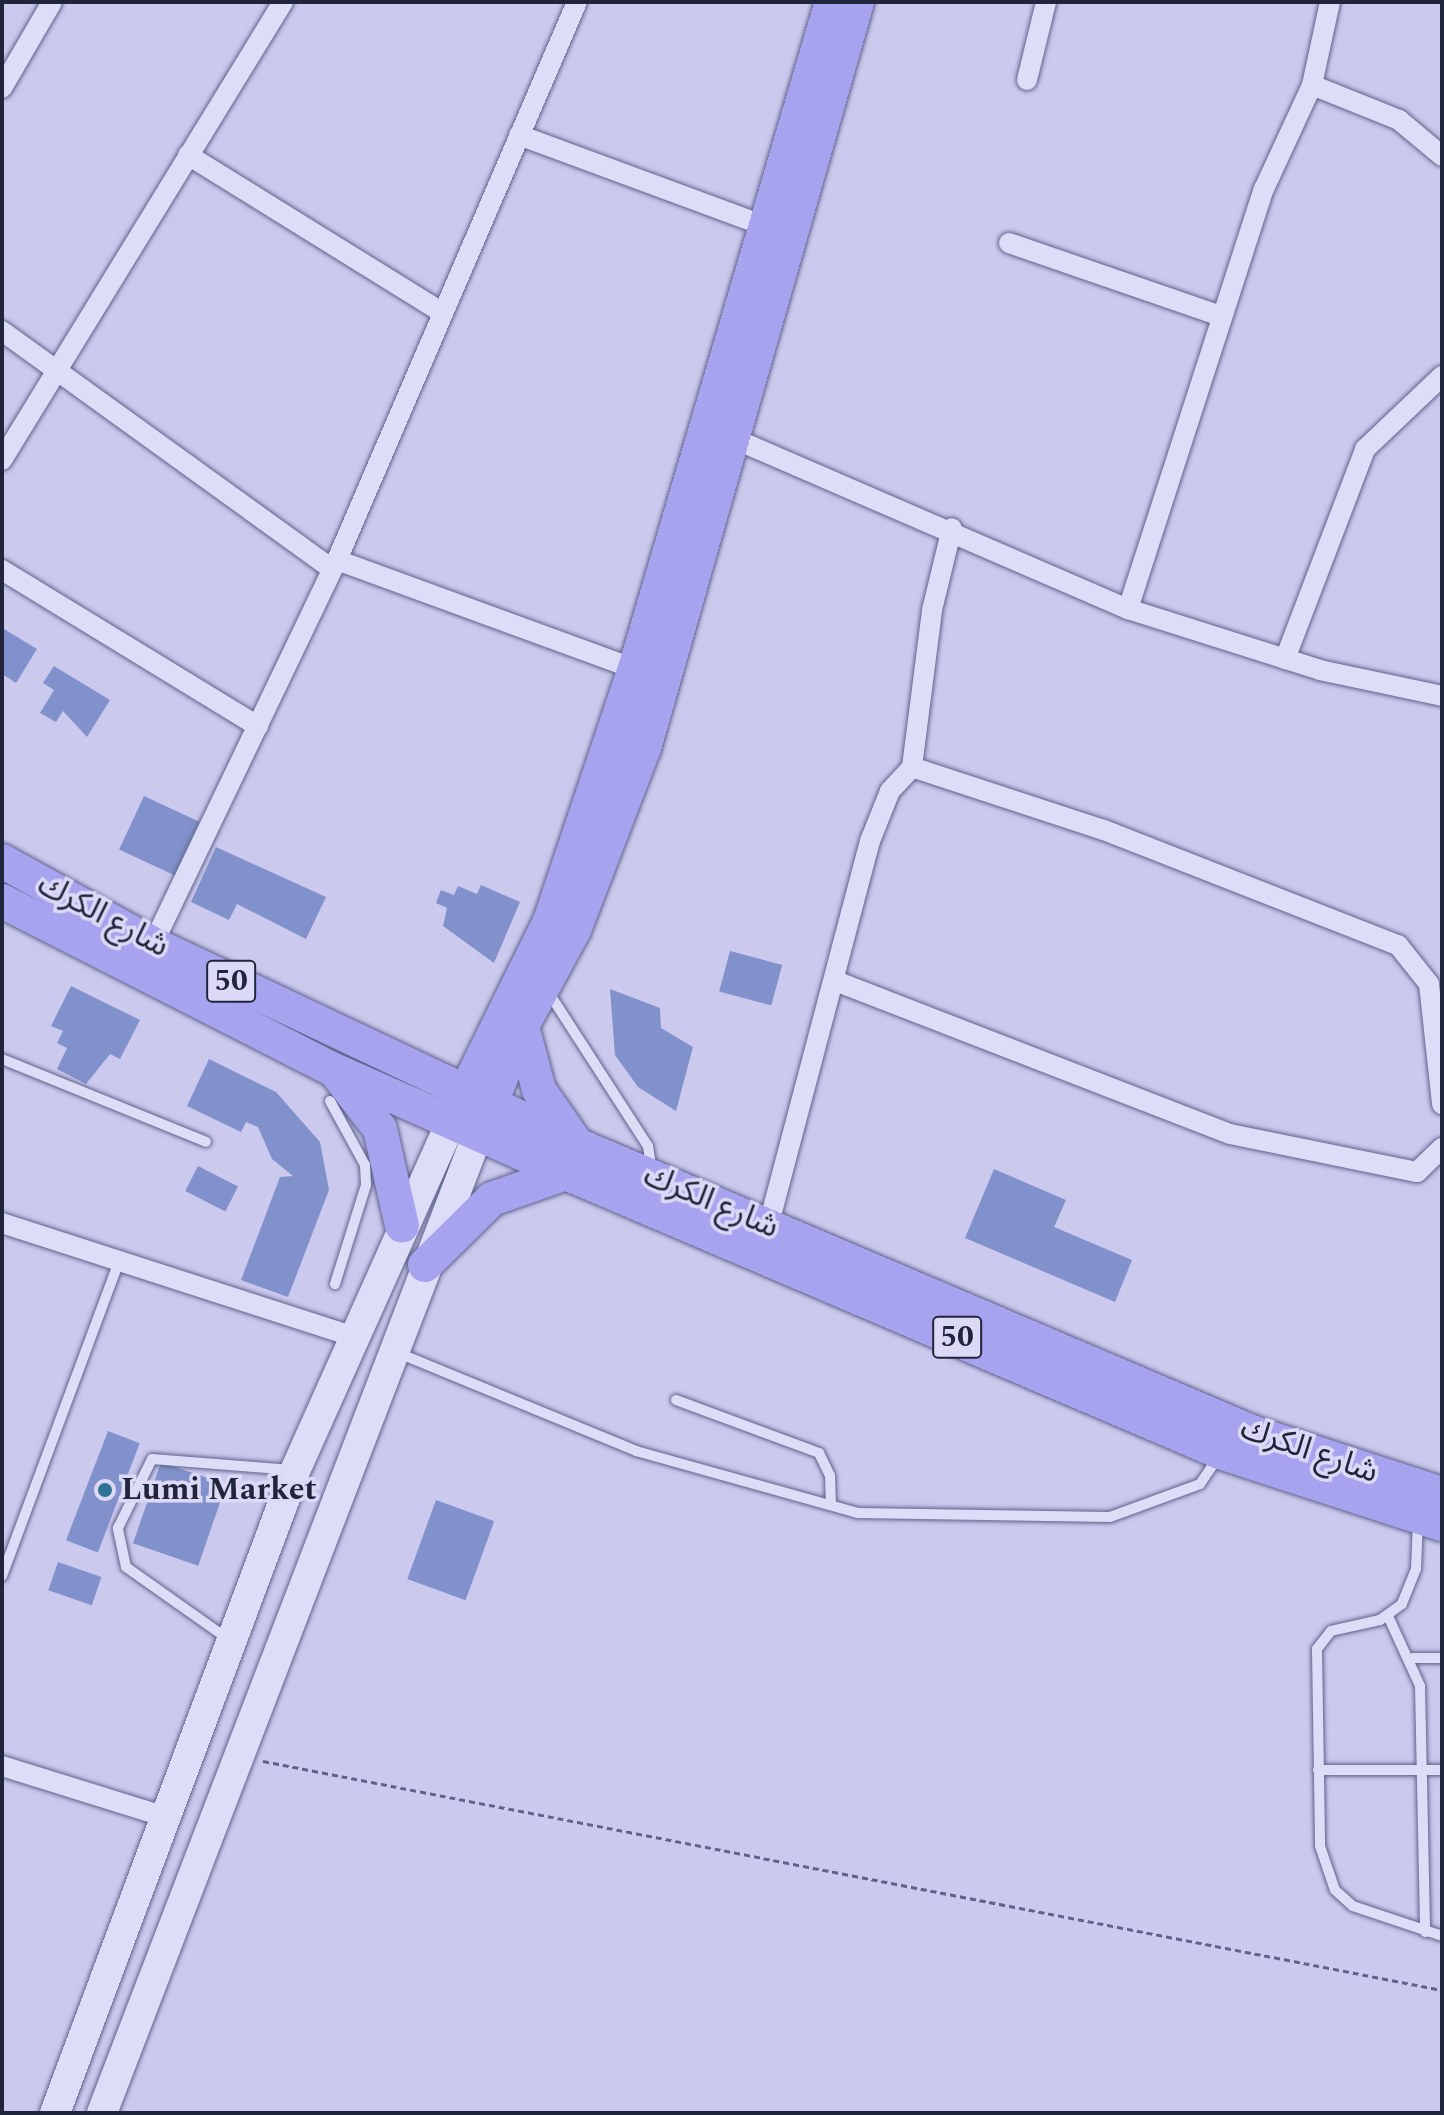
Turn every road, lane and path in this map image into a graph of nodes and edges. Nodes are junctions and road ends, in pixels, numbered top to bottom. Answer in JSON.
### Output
{"nodes":[{"id":1,"x":52,"y":2,"type":"edge"},
{"id":2,"x":283,"y":2,"type":"edge"},
{"id":3,"x":577,"y":2,"type":"edge"},
{"id":4,"x":832,"y":2,"type":"edge"},
{"id":5,"x":857,"y":2,"type":"edge"},
{"id":6,"x":1046,"y":2,"type":"edge"},
{"id":7,"x":1330,"y":2,"type":"edge"},
{"id":8,"x":1027,"y":80,"type":"dead end"},
{"id":9,"x":1312,"y":85,"type":"junction"},
{"id":10,"x":2,"y":88,"type":"edge"},
{"id":11,"x":519,"y":135,"type":"junction"},
{"id":12,"x":188,"y":155,"type":"junction"},
{"id":13,"x":1442,"y":156,"type":"edge"},
{"id":14,"x":768,"y":227,"type":"junction"},
{"id":15,"x":1009,"y":243,"type":"dead end"},
{"id":16,"x":443,"y":313,"type":"junction"},
{"id":17,"x":1221,"y":316,"type":"junction"},
{"id":18,"x":2,"y":331,"type":"edge"},
{"id":19,"x":57,"y":371,"type":"junction"},
{"id":20,"x":1442,"y":376,"type":"edge"},
{"id":21,"x":737,"y":440,"type":"junction"},
{"id":22,"x":2,"y":460,"type":"edge"},
{"id":23,"x":952,"y":528,"type":"junction"},
{"id":24,"x":335,"y":565,"type":"junction"},
{"id":25,"x":2,"y":570,"type":"edge"},
{"id":26,"x":1128,"y":609,"type":"junction"},
{"id":27,"x":1285,"y":659,"type":"junction"},
{"id":28,"x":635,"y":669,"type":"junction"},
{"id":29,"x":1442,"y":696,"type":"edge"},
{"id":30,"x":258,"y":726,"type":"junction"},
{"id":31,"x":912,"y":767,"type":"junction"},
{"id":32,"x":2,"y":861,"type":"edge"},
{"id":33,"x":2,"y":901,"type":"edge"},
{"id":34,"x":153,"y":944,"type":"junction"},
{"id":35,"x":838,"y":982,"type":"junction"},
{"id":36,"x":544,"y":985,"type":"junction"},
{"id":37,"x":510,"y":1024,"type":"junction"},
{"id":38,"x":2,"y":1059,"type":"edge"},
{"id":39,"x":411,"y":1065,"type":"junction"},
{"id":40,"x":332,"y":1085,"type":"junction"},
{"id":41,"x":1442,"y":1104,"type":"edge"},
{"id":42,"x":471,"y":1112,"type":"junction"},
{"id":43,"x":206,"y":1142,"type":"dead end"},
{"id":44,"x":1442,"y":1148,"type":"edge"},
{"id":45,"x":378,"y":1160,"type":"junction"},
{"id":46,"x":574,"y":1160,"type":"junction"},
{"id":47,"x":652,"y":1176,"type":"junction"},
{"id":48,"x":2,"y":1223,"type":"edge"},
{"id":49,"x":402,"y":1226,"type":"junction"},
{"id":50,"x":768,"y":1227,"type":"junction"},
{"id":51,"x":120,"y":1259,"type":"junction"},
{"id":52,"x":425,"y":1265,"type":"junction"},
{"id":53,"x":335,"y":1284,"type":"dead end"},
{"id":54,"x":356,"y":1337,"type":"junction"},
{"id":55,"x":394,"y":1351,"type":"junction"},
{"id":56,"x":1124,"y":1395,"type":"junction"},
{"id":57,"x":676,"y":1400,"type":"dead end"},
{"id":58,"x":1220,"y":1452,"type":"junction"},
{"id":59,"x":295,"y":1471,"type":"junction"},
{"id":60,"x":1442,"y":1494,"type":"edge"},
{"id":61,"x":831,"y":1503,"type":"junction"},
{"id":62,"x":1430,"y":1522,"type":"edge"},
{"id":63,"x":2,"y":1576,"type":"edge"},
{"id":64,"x":1388,"y":1616,"type":"junction"},
{"id":65,"x":228,"y":1639,"type":"junction"},
{"id":66,"x":1413,"y":1658,"type":"junction"},
{"id":67,"x":1442,"y":1658,"type":"edge"},
{"id":68,"x":236,"y":1756,"type":"junction"},
{"id":69,"x":2,"y":1766,"type":"edge"},
{"id":70,"x":1318,"y":1770,"type":"junction"},
{"id":71,"x":1422,"y":1770,"type":"junction"},
{"id":72,"x":1442,"y":1770,"type":"edge"},
{"id":73,"x":166,"y":1817,"type":"junction"},
{"id":74,"x":1425,"y":1932,"type":"junction"},
{"id":75,"x":1442,"y":1936,"type":"edge"},
{"id":76,"x":1442,"y":1990,"type":"edge"},
{"id":77,"x":55,"y":2113,"type":"edge"},
{"id":78,"x":102,"y":2113,"type":"edge"}],
"edges":[{"from":1,"to":10,"type":"street"},
{"from":2,"to":12,"type":"street"},
{"from":3,"to":11,"type":"street"},
{"from":4,"to":14,"type":"main road"},
{"from":5,"to":21,"type":"main road"},
{"from":6,"to":8,"type":"street"},
{"from":7,"to":9,"type":"street"},
{"from":9,"to":13,"type":"street"},
{"from":9,"to":17,"type":"street"},
{"from":11,"to":14,"type":"street"},
{"from":11,"to":16,"type":"street"},
{"from":12,"to":16,"type":"street"},
{"from":12,"to":19,"type":"street"},
{"from":14,"to":28,"type":"main road"},
{"from":15,"to":17,"type":"street"},
{"from":16,"to":24,"type":"street"},
{"from":17,"to":26,"type":"street"},
{"from":18,"to":19,"type":"street"},
{"from":19,"to":22,"type":"street"},
{"from":19,"to":24,"type":"street"},
{"from":20,"to":27,"type":"street"},
{"from":21,"to":23,"type":"street"},
{"from":21,"to":36,"type":"main road"},
{"from":23,"to":26,"type":"street"},
{"from":23,"to":31,"type":"street"},
{"from":24,"to":28,"type":"street"},
{"from":24,"to":30,"type":"street"},
{"from":25,"to":30,"type":"street"},
{"from":26,"to":27,"type":"street"},
{"from":27,"to":29,"type":"street"},
{"from":28,"to":37,"type":"main road"},
{"from":30,"to":34,"type":"street"},
{"from":31,"to":35,"type":"street"},
{"from":31,"to":41,"type":"street"},
{"from":32,"to":34,"type":"main road","name":"شارع الكرك","number":"50"},
{"from":33,"to":40,"type":"main road","name":"شارع الكرك","number":"50"},
{"from":34,"to":39,"type":"main road","name":"شارع الكرك","number":"50"},
{"from":35,"to":44,"type":"street"},
{"from":35,"to":50,"type":"street"},
{"from":36,"to":37,"type":"main road"},
{"from":36,"to":47,"type":"lane"},
{"from":37,"to":39,"type":"main road"},
{"from":37,"to":42,"type":"main road"},
{"from":37,"to":46,"type":"main road"},
{"from":38,"to":43,"type":"lane"},
{"from":39,"to":42,"type":"main road","name":"شارع الكرك","number":"50"},
{"from":40,"to":42,"type":"main road","name":"شارع الكرك","number":"50"},
{"from":40,"to":45,"type":"main road"},
{"from":42,"to":46,"type":"main road","name":"شارع الكرك","number":"50"},
{"from":42,"to":49,"type":"main road"},
{"from":42,"to":52,"type":"main road"},
{"from":45,"to":49,"type":"main road"},
{"from":45,"to":53,"type":"lane"},
{"from":46,"to":47,"type":"main road","name":"شارع الكرك","number":"50"},
{"from":46,"to":52,"type":"main road"},
{"from":46,"to":56,"type":"main road","name":"شارع الكرك","number":"50"},
{"from":47,"to":50,"type":"main road","name":"شارع الكرك","number":"50"},
{"from":48,"to":51,"type":"street"},
{"from":49,"to":54,"type":"main road"},
{"from":50,"to":56,"type":"main road","name":"شارع الكرك","number":"50"},
{"from":51,"to":54,"type":"street"},
{"from":51,"to":63,"type":"lane"},
{"from":52,"to":55,"type":"main road"},
{"from":54,"to":59,"type":"main road"},
{"from":55,"to":61,"type":"lane"},
{"from":55,"to":68,"type":"main road"},
{"from":56,"to":58,"type":"main road","name":"شارع الكرك","number":"50"},
{"from":56,"to":60,"type":"main road","name":"شارع الكرك","number":"50"},
{"from":57,"to":61,"type":"lane"},
{"from":58,"to":61,"type":"lane"},
{"from":58,"to":62,"type":"main road","name":"شارع الكرك","number":"50"},
{"from":59,"to":65,"type":"main road"},
{"from":59,"to":65,"type":"lane"},
{"from":62,"to":64,"type":"lane"},
{"from":64,"to":66,"type":"lane"},
{"from":64,"to":70,"type":"lane"},
{"from":65,"to":73,"type":"main road"},
{"from":66,"to":67,"type":"lane"},
{"from":66,"to":71,"type":"lane"},
{"from":68,"to":76,"type":"path"},
{"from":68,"to":78,"type":"main road"},
{"from":69,"to":73,"type":"street"},
{"from":70,"to":71,"type":"lane"},
{"from":70,"to":74,"type":"lane"},
{"from":71,"to":72,"type":"lane"},
{"from":71,"to":74,"type":"lane"},
{"from":73,"to":77,"type":"main road"},
{"from":74,"to":75,"type":"lane"}]}
